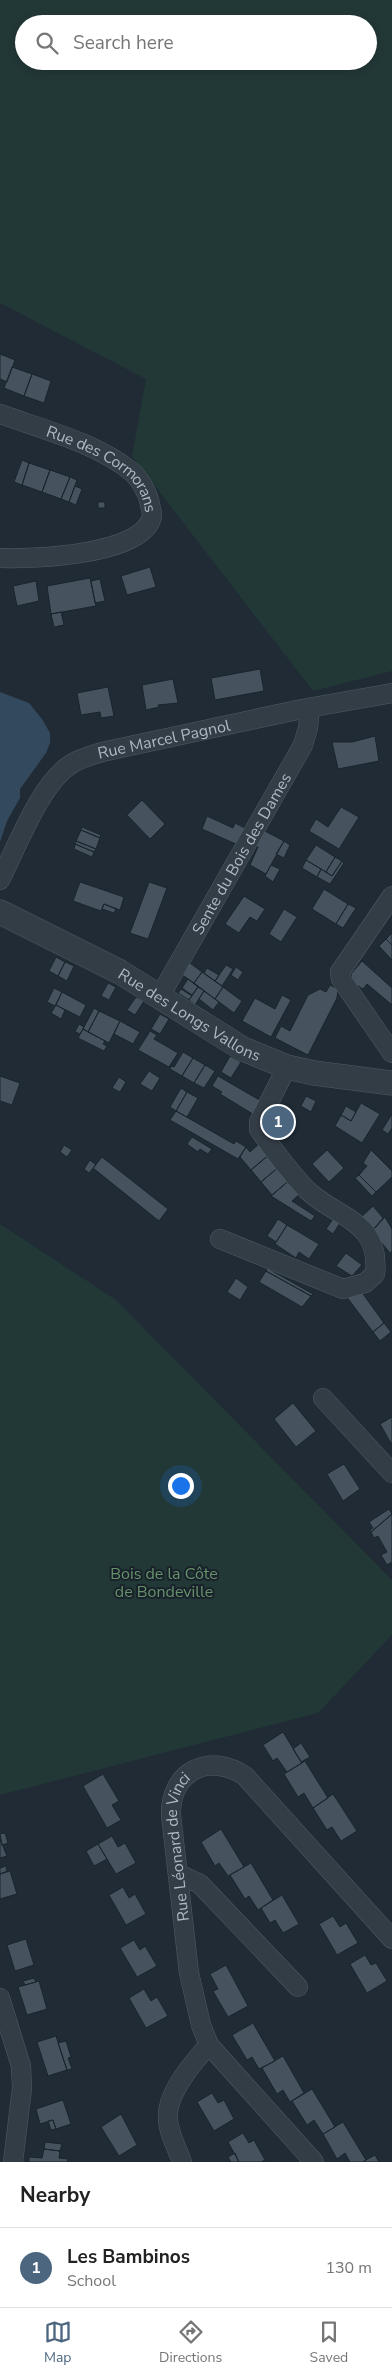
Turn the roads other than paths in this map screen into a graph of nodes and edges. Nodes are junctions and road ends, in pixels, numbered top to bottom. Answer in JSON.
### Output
{"nodes":[{"id":1,"x":0,"y":414,"type":"edge"},
{"id":2,"x":0,"y":558,"type":"edge"},
{"id":3,"x":392,"y":693,"type":"edge"},
{"id":4,"x":310,"y":708,"type":"junction"},
{"id":5,"x":0,"y":880,"type":"edge"},
{"id":6,"x":392,"y":896,"type":"edge"},
{"id":7,"x":0,"y":912,"type":"edge"},
{"id":8,"x":160,"y":996,"type":"junction"},
{"id":9,"x":392,"y":1053,"type":"edge"},
{"id":10,"x":287,"y":1067,"type":"junction"},
{"id":11,"x":392,"y":1083,"type":"edge"},
{"id":12,"x":220,"y":1239,"type":"dead end"},
{"id":13,"x":323,"y":1398,"type":"dead end"},
{"id":14,"x":392,"y":1473,"type":"edge"},
{"id":15,"x":179,"y":1874,"type":"junction"},
{"id":16,"x":392,"y":1939,"type":"edge"},
{"id":17,"x":298,"y":1987,"type":"dead end"},
{"id":18,"x":0,"y":1998,"type":"edge"},
{"id":19,"x":209,"y":2045,"type":"junction"},
{"id":20,"x":13,"y":2162,"type":"edge"},
{"id":21,"x":182,"y":2162,"type":"edge"},
{"id":22,"x":314,"y":2162,"type":"edge"}],
"edges":[{"from":1,"to":2,"type":"street","name":"Rue des Cormorans"},
{"from":3,"to":4,"type":"street","name":"Rue Marcel Pagnol"},
{"from":4,"to":5,"type":"street","name":"Rue Marcel Pagnol"},
{"from":4,"to":8,"type":"street","name":"Sente du Bois des Dames"},
{"from":6,"to":9,"type":"street"},
{"from":7,"to":8,"type":"street","name":"Rue des Longs Vallons"},
{"from":8,"to":10,"type":"street","name":"Rue des Longs Vallons"},
{"from":10,"to":11,"type":"street","name":"Rue des Longs Vallons"},
{"from":10,"to":12,"type":"street"},
{"from":13,"to":14,"type":"street"},
{"from":15,"to":16,"type":"street","name":"Rue Léonard de Vinci"},
{"from":15,"to":17,"type":"street"},
{"from":15,"to":19,"type":"street","name":"Rue Léonard de Vinci"},
{"from":18,"to":20,"type":"street"},
{"from":19,"to":21,"type":"street"},
{"from":19,"to":22,"type":"street","name":"Rue Léonard de Vinci"}]}
